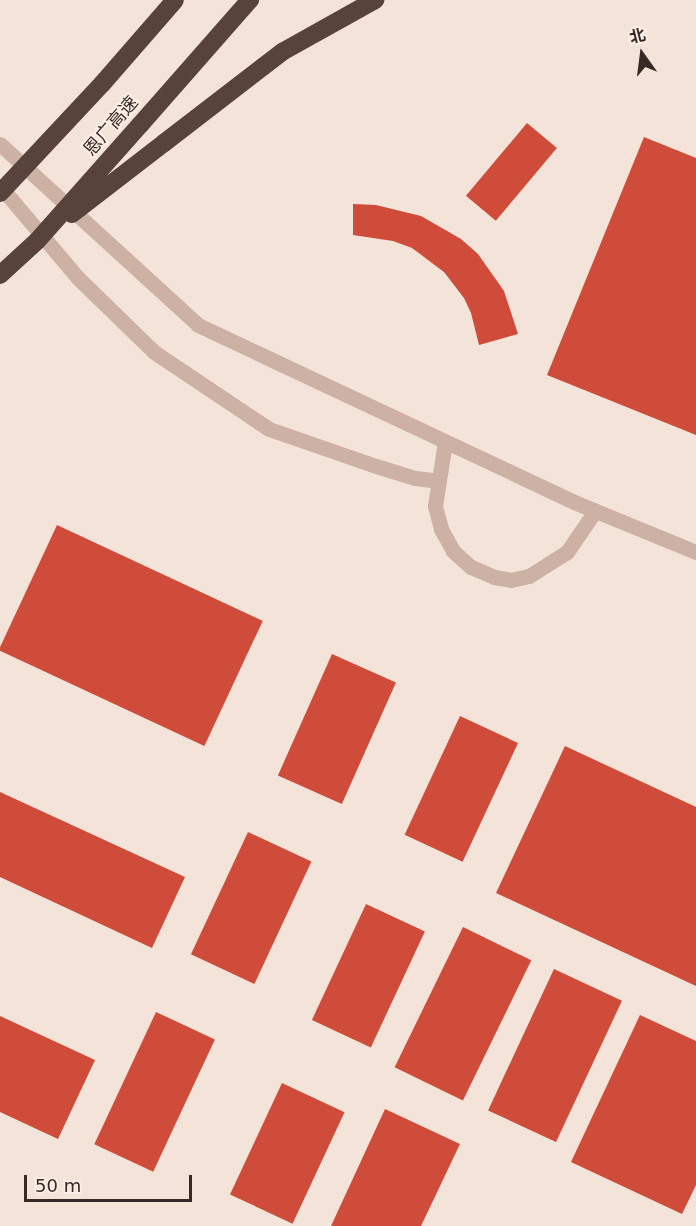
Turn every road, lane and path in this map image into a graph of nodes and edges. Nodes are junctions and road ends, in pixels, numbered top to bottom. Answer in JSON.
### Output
{"nodes":[{"id":1,"x":175,"y":0,"type":"edge"},
{"id":2,"x":250,"y":0,"type":"edge"},
{"id":3,"x":375,"y":0,"type":"edge"},
{"id":4,"x":0,"y":144,"type":"edge"},
{"id":5,"x":0,"y":186,"type":"edge"},
{"id":6,"x":0,"y":193,"type":"edge"},
{"id":7,"x":37,"y":241,"type":"junction"},
{"id":8,"x":0,"y":275,"type":"edge"},
{"id":9,"x":445,"y":442,"type":"junction"},
{"id":10,"x":438,"y":482,"type":"junction"},
{"id":11,"x":595,"y":511,"type":"junction"},
{"id":12,"x":696,"y":552,"type":"edge"}],
"edges":[{"from":1,"to":6,"type":"highway","name":"恩广高速","bridge":true},
{"from":2,"to":7,"type":"highway","name":"恩广高速","bridge":true},
{"from":3,"to":7,"type":"highway","bridge":true},
{"from":4,"to":9,"type":"street"},
{"from":5,"to":10,"type":"street"},
{"from":7,"to":8,"type":"highway","name":"恩广高速","bridge":true},
{"from":9,"to":10,"type":"street"},
{"from":9,"to":11,"type":"street"},
{"from":10,"to":11,"type":"street"},
{"from":11,"to":12,"type":"street"}]}
